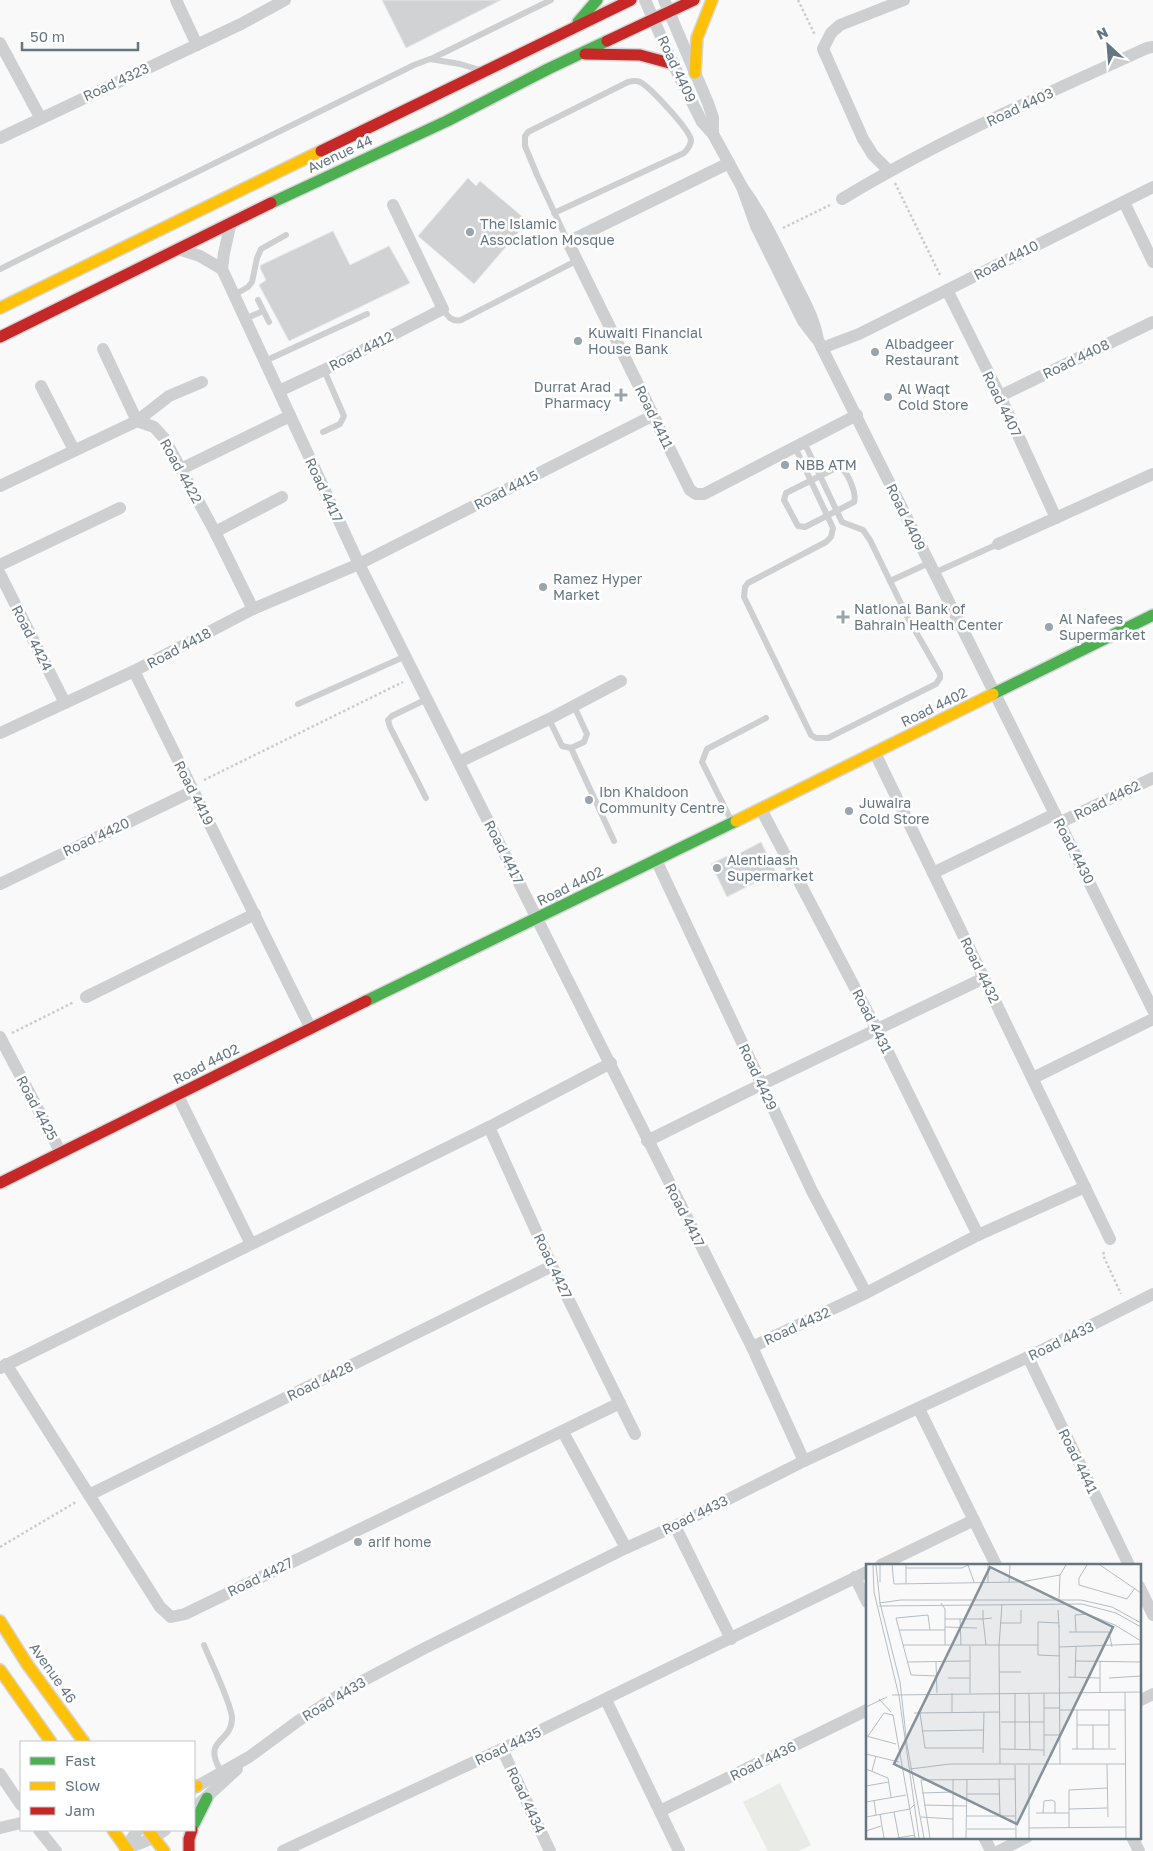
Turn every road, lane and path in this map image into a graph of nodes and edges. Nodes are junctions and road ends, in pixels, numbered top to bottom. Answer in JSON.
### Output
{"nodes":[{"id":1,"x":176,"y":0,"type":"edge"},
{"id":2,"x":285,"y":0,"type":"edge"},
{"id":3,"x":551,"y":0,"type":"edge"},
{"id":4,"x":597,"y":0,"type":"edge"},
{"id":5,"x":631,"y":0,"type":"edge"},
{"id":6,"x":645,"y":0,"type":"edge"},
{"id":7,"x":694,"y":0,"type":"edge"},
{"id":8,"x":712,"y":0,"type":"edge"},
{"id":9,"x":798,"y":0,"type":"edge"},
{"id":10,"x":904,"y":0,"type":"edge"},
{"id":11,"x":667,"y":6,"type":"edge"},
{"id":12,"x":654,"y":19,"type":"junction"},
{"id":13,"x":571,"y":29,"type":"junction"},
{"id":14,"x":0,"y":43,"type":"edge"},
{"id":15,"x":197,"y":44,"type":"junction"},
{"id":16,"x":1153,"y":47,"type":"edge"},
{"id":17,"x":823,"y":49,"type":"junction"},
{"id":18,"x":580,"y":54,"type":"junction"},
{"id":19,"x":430,"y":59,"type":"junction"},
{"id":20,"x":673,"y":64,"type":"junction"},
{"id":21,"x":486,"y":72,"type":"junction"},
{"id":22,"x":695,"y":73,"type":"junction"},
{"id":23,"x":40,"y":118,"type":"junction"},
{"id":24,"x":713,"y":134,"type":"junction"},
{"id":25,"x":0,"y":138,"type":"edge"},
{"id":26,"x":729,"y":164,"type":"junction"},
{"id":27,"x":889,"y":171,"type":"junction"},
{"id":28,"x":742,"y":187,"type":"junction"},
{"id":29,"x":1153,"y":187,"type":"edge"},
{"id":30,"x":842,"y":199,"type":"joint"},
{"id":31,"x":1124,"y":202,"type":"junction"},
{"id":32,"x":393,"y":205,"type":"dead end"},
{"id":33,"x":554,"y":213,"type":"junction"},
{"id":34,"x":231,"y":222,"type":"junction"},
{"id":35,"x":771,"y":234,"type":"junction"},
{"id":36,"x":286,"y":235,"type":"dead end"},
{"id":37,"x":568,"y":242,"type":"junction"},
{"id":38,"x":178,"y":249,"type":"junction"},
{"id":39,"x":578,"y":260,"type":"junction"},
{"id":40,"x":1153,"y":262,"type":"edge"},
{"id":41,"x":0,"y":269,"type":"edge"},
{"id":42,"x":222,"y":269,"type":"junction"},
{"id":43,"x":946,"y":290,"type":"junction"},
{"id":44,"x":234,"y":294,"type":"junction"},
{"id":45,"x":258,"y":300,"type":"dead end"},
{"id":46,"x":0,"y":308,"type":"edge"},
{"id":47,"x":444,"y":310,"type":"junction"},
{"id":48,"x":263,"y":311,"type":"junction"},
{"id":49,"x":367,"y":314,"type":"dead end"},
{"id":50,"x":245,"y":319,"type":"junction"},
{"id":51,"x":269,"y":322,"type":"dead end"},
{"id":52,"x":1153,"y":322,"type":"edge"},
{"id":53,"x":0,"y":337,"type":"edge"},
{"id":54,"x":822,"y":348,"type":"junction"},
{"id":55,"x":103,"y":349,"type":"dead end"},
{"id":56,"x":265,"y":362,"type":"junction"},
{"id":57,"x":324,"y":370,"type":"junction"},
{"id":58,"x":202,"y":382,"type":"dead end"},
{"id":59,"x":41,"y":386,"type":"dead end"},
{"id":60,"x":279,"y":391,"type":"junction"},
{"id":61,"x":1000,"y":396,"type":"junction"},
{"id":62,"x":654,"y":415,"type":"junction"},
{"id":63,"x":856,"y":415,"type":"junction"},
{"id":64,"x":290,"y":416,"type":"junction"},
{"id":65,"x":137,"y":421,"type":"junction"},
{"id":66,"x":324,"y":432,"type":"dead end"},
{"id":67,"x":800,"y":445,"type":"junction"},
{"id":68,"x":74,"y":450,"type":"junction"},
{"id":69,"x":182,"y":469,"type":"junction"},
{"id":70,"x":1153,"y":474,"type":"edge"},
{"id":71,"x":820,"y":476,"type":"junction"},
{"id":72,"x":811,"y":480,"type":"junction"},
{"id":73,"x":0,"y":486,"type":"edge"},
{"id":74,"x":282,"y":497,"type":"dead end"},
{"id":75,"x":120,"y":508,"type":"dead end"},
{"id":76,"x":838,"y":511,"type":"junction"},
{"id":77,"x":827,"y":516,"type":"junction"},
{"id":78,"x":1056,"y":518,"type":"junction"},
{"id":79,"x":214,"y":532,"type":"junction"},
{"id":80,"x":998,"y":544,"type":"joint"},
{"id":81,"x":359,"y":564,"type":"junction"},
{"id":82,"x":0,"y":565,"type":"edge"},
{"id":83,"x":932,"y":568,"type":"junction"},
{"id":84,"x":0,"y":574,"type":"edge"},
{"id":85,"x":890,"y":581,"type":"junction"},
{"id":86,"x":253,"y":609,"type":"junction"},
{"id":87,"x":1153,"y":615,"type":"edge"},
{"id":88,"x":406,"y":656,"type":"junction"},
{"id":89,"x":134,"y":671,"type":"junction"},
{"id":90,"x":416,"y":676,"type":"junction"},
{"id":91,"x":621,"y":681,"type":"dead end"},
{"id":92,"x":994,"y":694,"type":"junction"},
{"id":93,"x":427,"y":699,"type":"junction"},
{"id":94,"x":65,"y":703,"type":"junction"},
{"id":95,"x":298,"y":704,"type":"dead end"},
{"id":96,"x":574,"y":706,"type":"junction"},
{"id":97,"x":766,"y":718,"type":"dead end"},
{"id":98,"x":549,"y":719,"type":"junction"},
{"id":99,"x":0,"y":733,"type":"edge"},
{"id":100,"x":571,"y":748,"type":"junction"},
{"id":101,"x":875,"y":753,"type":"junction"},
{"id":102,"x":459,"y":762,"type":"junction"},
{"id":103,"x":1153,"y":778,"type":"edge"},
{"id":104,"x":192,"y":789,"type":"junction"},
{"id":105,"x":426,"y":798,"type":"dead end"},
{"id":106,"x":761,"y":809,"type":"junction"},
{"id":107,"x":1058,"y":818,"type":"junction"},
{"id":108,"x":732,"y":823,"type":"junction"},
{"id":109,"x":614,"y":841,"type":"dead end"},
{"id":110,"x":656,"y":860,"type":"junction"},
{"id":111,"x":933,"y":873,"type":"junction"},
{"id":112,"x":0,"y":884,"type":"edge"},
{"id":113,"x":255,"y":914,"type":"junction"},
{"id":114,"x":537,"y":919,"type":"junction"},
{"id":115,"x":984,"y":978,"type":"junction"},
{"id":116,"x":86,"y":997,"type":"joint"},
{"id":117,"x":1153,"y":1010,"type":"edge"},
{"id":118,"x":1153,"y":1019,"type":"edge"},
{"id":119,"x":312,"y":1029,"type":"junction"},
{"id":120,"x":877,"y":1030,"type":"junction"},
{"id":121,"x":3,"y":1036,"type":"edge"},
{"id":122,"x":611,"y":1064,"type":"junction"},
{"id":123,"x":1033,"y":1078,"type":"junction"},
{"id":124,"x":762,"y":1085,"type":"junction"},
{"id":125,"x":178,"y":1096,"type":"junction"},
{"id":126,"x":490,"y":1127,"type":"junction"},
{"id":127,"x":647,"y":1142,"type":"junction"},
{"id":128,"x":61,"y":1153,"type":"junction"},
{"id":129,"x":0,"y":1183,"type":"edge"},
{"id":130,"x":1085,"y":1187,"type":"junction"},
{"id":131,"x":978,"y":1235,"type":"junction"},
{"id":132,"x":1110,"y":1239,"type":"joint"},
{"id":133,"x":251,"y":1244,"type":"junction"},
{"id":134,"x":552,"y":1266,"type":"junction"},
{"id":135,"x":866,"y":1293,"type":"junction"},
{"id":136,"x":1153,"y":1294,"type":"edge"},
{"id":137,"x":1128,"y":1307,"type":"junction"},
{"id":138,"x":752,"y":1347,"type":"junction"},
{"id":139,"x":1028,"y":1357,"type":"junction"},
{"id":140,"x":3,"y":1366,"type":"edge"},
{"id":141,"x":620,"y":1403,"type":"junction"},
{"id":142,"x":919,"y":1409,"type":"junction"},
{"id":143,"x":563,"y":1432,"type":"junction"},
{"id":144,"x":635,"y":1434,"type":"dead end"},
{"id":145,"x":804,"y":1460,"type":"junction"},
{"id":146,"x":89,"y":1495,"type":"junction"},
{"id":147,"x":974,"y":1520,"type":"junction"},
{"id":148,"x":675,"y":1526,"type":"junction"},
{"id":149,"x":0,"y":1547,"type":"edge"},
{"id":150,"x":626,"y":1548,"type":"junction"},
{"id":151,"x":883,"y":1564,"type":"edge"},
{"id":152,"x":996,"y":1564,"type":"edge"},
{"id":153,"x":1129,"y":1564,"type":"edge"},
{"id":154,"x":866,"y":1572,"type":"edge"},
{"id":155,"x":855,"y":1578,"type":"junction"},
{"id":156,"x":1140,"y":1588,"type":"edge"},
{"id":157,"x":866,"y":1600,"type":"edge"},
{"id":158,"x":1153,"y":1614,"type":"edge"},
{"id":159,"x":0,"y":1621,"type":"edge"},
{"id":160,"x":731,"y":1639,"type":"junction"},
{"id":161,"x":204,"y":1645,"type":"dead end"},
{"id":162,"x":0,"y":1670,"type":"edge"},
{"id":163,"x":1153,"y":1694,"type":"edge"},
{"id":164,"x":606,"y":1700,"type":"junction"},
{"id":165,"x":1140,"y":1700,"type":"edge"},
{"id":166,"x":866,"y":1710,"type":"edge"},
{"id":167,"x":49,"y":1741,"type":"edge"},
{"id":168,"x":83,"y":1741,"type":"edge"},
{"id":169,"x":502,"y":1749,"type":"junction"},
{"id":170,"x":249,"y":1757,"type":"junction"},
{"id":171,"x":222,"y":1773,"type":"junction"},
{"id":172,"x":0,"y":1774,"type":"edge"},
{"id":173,"x":195,"y":1787,"type":"edge"},
{"id":174,"x":207,"y":1798,"type":"junction"},
{"id":175,"x":20,"y":1804,"type":"edge"},
{"id":176,"x":195,"y":1807,"type":"edge"},
{"id":177,"x":660,"y":1811,"type":"junction"},
{"id":178,"x":195,"y":1822,"type":"edge"},
{"id":179,"x":20,"y":1823,"type":"edge"},
{"id":180,"x":0,"y":1828,"type":"edge"},
{"id":181,"x":40,"y":1831,"type":"edge"},
{"id":182,"x":114,"y":1831,"type":"edge"},
{"id":183,"x":137,"y":1831,"type":"edge"},
{"id":184,"x":192,"y":1831,"type":"edge"},
{"id":185,"x":151,"y":1834,"type":"edge"},
{"id":186,"x":984,"y":1838,"type":"edge"},
{"id":187,"x":1024,"y":1838,"type":"edge"},
{"id":188,"x":1132,"y":1838,"type":"edge"},
{"id":189,"x":126,"y":1849,"type":"edge"},
{"id":190,"x":56,"y":1851,"type":"edge"},
{"id":191,"x":164,"y":1851,"type":"edge"},
{"id":192,"x":188,"y":1851,"type":"edge"},
{"id":193,"x":283,"y":1851,"type":"edge"},
{"id":194,"x":550,"y":1851,"type":"edge"},
{"id":195,"x":679,"y":1851,"type":"edge"},
{"id":196,"x":990,"y":1851,"type":"edge"},
{"id":197,"x":999,"y":1851,"type":"edge"},
{"id":198,"x":1139,"y":1851,"type":"edge"}],
"edges":[{"from":1,"to":15,"type":"street"},
{"from":2,"to":15,"type":"street","name":"Road 4323"},
{"from":3,"to":19,"type":"lane"},
{"from":4,"to":13,"type":"main road"},
{"from":5,"to":13,"type":"main road","name":"Avenue 44"},
{"from":6,"to":12,"type":"street","name":"Road 4409"},
{"from":7,"to":11,"type":"main road","name":"Avenue 44"},
{"from":8,"to":22,"type":"main road"},
{"from":9,"to":17,"type":"path"},
{"from":10,"to":17,"type":"street"},
{"from":11,"to":12,"type":"main road","name":"Avenue 44"},
{"from":11,"to":22,"type":"street","name":"Road 4409"},
{"from":12,"to":18,"type":"main road","name":"Avenue 44"},
{"from":12,"to":20,"type":"street","name":"Road 4409"},
{"from":13,"to":21,"type":"main road","name":"Avenue 44"},
{"from":14,"to":23,"type":"street"},
{"from":15,"to":23,"type":"street","name":"Road 4323"},
{"from":16,"to":27,"type":"street","name":"Road 4403"},
{"from":17,"to":27,"type":"street"},
{"from":18,"to":20,"type":"main road"},
{"from":18,"to":34,"type":"main road","name":"Avenue 44"},
{"from":19,"to":21,"type":"lane"},
{"from":19,"to":41,"type":"lane"},
{"from":20,"to":24,"type":"street","name":"Road 4409"},
{"from":21,"to":46,"type":"main road","name":"Avenue 44"},
{"from":22,"to":24,"type":"street","name":"Road 4409"},
{"from":23,"to":25,"type":"street","name":"Road 4323"},
{"from":24,"to":26,"type":"street","name":"Road 4409"},
{"from":26,"to":28,"type":"street","name":"Road 4409"},
{"from":26,"to":37,"type":"street"},
{"from":27,"to":30,"type":"street","name":"Road 4403"},
{"from":27,"to":43,"type":"path"},
{"from":28,"to":35,"type":"street","name":"Road 4409"},
{"from":28,"to":54,"type":"street","name":"Road 4409"},
{"from":29,"to":31,"type":"street","name":"Road 4410"},
{"from":30,"to":35,"type":"path"},
{"from":31,"to":40,"type":"street"},
{"from":31,"to":43,"type":"street","name":"Road 4410"},
{"from":32,"to":47,"type":"street"},
{"from":33,"to":33,"type":"lane","name":"Road 4411"},
{"from":33,"to":37,"type":"lane","name":"Road 4411"},
{"from":34,"to":38,"type":"main road","name":"Avenue 44"},
{"from":34,"to":42,"type":"street"},
{"from":35,"to":54,"type":"street","name":"Road 4409"},
{"from":36,"to":44,"type":"lane"},
{"from":37,"to":39,"type":"street","name":"Road 4411"},
{"from":38,"to":42,"type":"street"},
{"from":38,"to":53,"type":"main road","name":"Avenue 44"},
{"from":39,"to":47,"type":"lane"},
{"from":39,"to":62,"type":"street","name":"Road 4411"},
{"from":42,"to":44,"type":"street","name":"Road 4417"},
{"from":43,"to":54,"type":"street","name":"Road 4410"},
{"from":43,"to":61,"type":"street","name":"Road 4407"},
{"from":44,"to":50,"type":"street","name":"Road 4417"},
{"from":45,"to":48,"type":"lane"},
{"from":47,"to":57,"type":"street","name":"Road 4412"},
{"from":48,"to":50,"type":"lane"},
{"from":48,"to":51,"type":"lane"},
{"from":49,"to":56,"type":"lane"},
{"from":50,"to":56,"type":"street","name":"Road 4417"},
{"from":52,"to":61,"type":"street","name":"Road 4408"},
{"from":54,"to":63,"type":"street","name":"Road 4409"},
{"from":55,"to":65,"type":"street"},
{"from":56,"to":60,"type":"street","name":"Road 4417"},
{"from":57,"to":60,"type":"street","name":"Road 4412"},
{"from":57,"to":66,"type":"lane"},
{"from":58,"to":65,"type":"street"},
{"from":59,"to":68,"type":"street"},
{"from":60,"to":64,"type":"street","name":"Road 4417"},
{"from":61,"to":78,"type":"street","name":"Road 4407"},
{"from":62,"to":67,"type":"street","name":"Road 4411"},
{"from":62,"to":81,"type":"street","name":"Road 4415"},
{"from":63,"to":67,"type":"street","name":"Road 4411"},
{"from":63,"to":83,"type":"street","name":"Road 4409"},
{"from":64,"to":69,"type":"street"},
{"from":64,"to":81,"type":"street","name":"Road 4417"},
{"from":65,"to":68,"type":"street"},
{"from":65,"to":69,"type":"street","name":"Road 4422"},
{"from":67,"to":71,"type":"lane"},
{"from":67,"to":72,"type":"lane"},
{"from":68,"to":73,"type":"street"},
{"from":69,"to":79,"type":"street","name":"Road 4422"},
{"from":70,"to":78,"type":"street"},
{"from":71,"to":72,"type":"lane"},
{"from":71,"to":76,"type":"lane"},
{"from":71,"to":76,"type":"lane"},
{"from":72,"to":77,"type":"lane"},
{"from":72,"to":77,"type":"lane"},
{"from":74,"to":79,"type":"street"},
{"from":75,"to":82,"type":"street"},
{"from":76,"to":77,"type":"lane"},
{"from":76,"to":85,"type":"lane"},
{"from":77,"to":85,"type":"lane"},
{"from":78,"to":80,"type":"street"},
{"from":79,"to":86,"type":"street","name":"Road 4422"},
{"from":80,"to":83,"type":"lane"},
{"from":81,"to":86,"type":"street","name":"Road 4418"},
{"from":81,"to":88,"type":"street","name":"Road 4417"},
{"from":83,"to":85,"type":"lane"},
{"from":83,"to":92,"type":"street","name":"Road 4409"},
{"from":84,"to":94,"type":"street","name":"Road 4424"},
{"from":86,"to":89,"type":"street","name":"Road 4418"},
{"from":87,"to":92,"type":"main road","name":"Road 4402"},
{"from":88,"to":90,"type":"street","name":"Road 4417"},
{"from":88,"to":95,"type":"lane"},
{"from":89,"to":94,"type":"street","name":"Road 4418"},
{"from":89,"to":104,"type":"street","name":"Road 4419"},
{"from":90,"to":93,"type":"street","name":"Road 4417"},
{"from":90,"to":104,"type":"path"},
{"from":91,"to":96,"type":"street"},
{"from":92,"to":101,"type":"main road","name":"Road 4402"},
{"from":92,"to":107,"type":"street","name":"Road 4430"},
{"from":93,"to":102,"type":"street","name":"Road 4417"},
{"from":93,"to":105,"type":"lane"},
{"from":94,"to":99,"type":"street","name":"Road 4418"},
{"from":96,"to":98,"type":"street"},
{"from":96,"to":100,"type":"lane"},
{"from":97,"to":108,"type":"lane"},
{"from":98,"to":100,"type":"lane"},
{"from":98,"to":102,"type":"street"},
{"from":100,"to":109,"type":"lane"},
{"from":101,"to":106,"type":"main road","name":"Road 4402"},
{"from":101,"to":111,"type":"street","name":"Road 4432"},
{"from":102,"to":114,"type":"street","name":"Road 4417"},
{"from":103,"to":107,"type":"street","name":"Road 4462"},
{"from":104,"to":112,"type":"street","name":"Road 4420"},
{"from":104,"to":113,"type":"street","name":"Road 4419"},
{"from":106,"to":108,"type":"main road","name":"Road 4402"},
{"from":106,"to":120,"type":"street","name":"Road 4431"},
{"from":107,"to":111,"type":"street","name":"Road 4462"},
{"from":107,"to":117,"type":"street","name":"Road 4430"},
{"from":108,"to":110,"type":"main road","name":"Road 4402"},
{"from":110,"to":114,"type":"main road","name":"Road 4402"},
{"from":110,"to":124,"type":"street","name":"Road 4429"},
{"from":111,"to":115,"type":"street","name":"Road 4432"},
{"from":113,"to":116,"type":"street"},
{"from":113,"to":119,"type":"street","name":"Road 4419"},
{"from":114,"to":119,"type":"main road","name":"Road 4402"},
{"from":114,"to":122,"type":"street","name":"Road 4417"},
{"from":115,"to":120,"type":"street"},
{"from":115,"to":123,"type":"street","name":"Road 4432"},
{"from":116,"to":121,"type":"path"},
{"from":118,"to":123,"type":"street"},
{"from":119,"to":125,"type":"main road","name":"Road 4402"},
{"from":120,"to":124,"type":"street"},
{"from":120,"to":131,"type":"street","name":"Road 4431"},
{"from":121,"to":128,"type":"street","name":"Road 4425"},
{"from":122,"to":126,"type":"street","name":"Road 4427"},
{"from":122,"to":127,"type":"street","name":"Road 4417"},
{"from":123,"to":130,"type":"street","name":"Road 4432"},
{"from":124,"to":127,"type":"street"},
{"from":124,"to":135,"type":"street","name":"Road 4429"},
{"from":125,"to":128,"type":"main road","name":"Road 4402"},
{"from":125,"to":133,"type":"street"},
{"from":126,"to":133,"type":"street","name":"Road 4427"},
{"from":126,"to":134,"type":"street","name":"Road 4427"},
{"from":127,"to":138,"type":"street","name":"Road 4417"},
{"from":128,"to":129,"type":"main road","name":"Road 4402"},
{"from":130,"to":131,"type":"street","name":"Road 4432"},
{"from":130,"to":132,"type":"street","name":"Road 4432"},
{"from":131,"to":135,"type":"street","name":"Road 4432"},
{"from":132,"to":137,"type":"path"},
{"from":133,"to":140,"type":"street","name":"Road 4427"},
{"from":134,"to":141,"type":"street","name":"Road 4427"},
{"from":134,"to":146,"type":"street","name":"Road 4428"},
{"from":135,"to":138,"type":"street","name":"Road 4432"},
{"from":136,"to":137,"type":"street","name":"Road 4433"},
{"from":137,"to":139,"type":"street","name":"Road 4433"},
{"from":138,"to":145,"type":"street","name":"Road 4417"},
{"from":139,"to":142,"type":"street","name":"Road 4433"},
{"from":139,"to":153,"type":"street","name":"Road 4441"},
{"from":140,"to":146,"type":"street","name":"Road 4427"},
{"from":141,"to":143,"type":"street","name":"Road 4427"},
{"from":141,"to":144,"type":"street","name":"Road 4427"},
{"from":142,"to":145,"type":"street","name":"Road 4433"},
{"from":142,"to":147,"type":"street"},
{"from":143,"to":146,"type":"street","name":"Road 4427"},
{"from":143,"to":150,"type":"street"},
{"from":145,"to":148,"type":"street","name":"Road 4433"},
{"from":146,"to":149,"type":"path"},
{"from":147,"to":151,"type":"street"},
{"from":147,"to":152,"type":"street"},
{"from":148,"to":150,"type":"street","name":"Road 4433"},
{"from":148,"to":160,"type":"street"},
{"from":150,"to":170,"type":"street","name":"Road 4433"},
{"from":154,"to":155,"type":"street","name":"Road 4435"},
{"from":155,"to":157,"type":"street"},
{"from":155,"to":160,"type":"street","name":"Road 4435"},
{"from":156,"to":158,"type":"street"},
{"from":159,"to":168,"type":"main road","name":"Avenue 46"},
{"from":160,"to":164,"type":"street","name":"Road 4435"},
{"from":161,"to":171,"type":"lane"},
{"from":162,"to":167,"type":"main road"},
{"from":163,"to":165,"type":"street"},
{"from":164,"to":169,"type":"street","name":"Road 4435"},
{"from":164,"to":177,"type":"street"},
{"from":166,"to":177,"type":"street","name":"Road 4436"},
{"from":169,"to":193,"type":"street","name":"Road 4435"},
{"from":169,"to":194,"type":"street","name":"Road 4434"},
{"from":170,"to":171,"type":"street","name":"Road 4433"},
{"from":170,"to":174,"type":"street","name":"Road 4433"},
{"from":171,"to":173,"type":"street","name":"Road 4433"},
{"from":172,"to":175,"type":"street"},
{"from":174,"to":176,"type":"street","name":"Road 4433"},
{"from":174,"to":178,"type":"main road"},
{"from":177,"to":195,"type":"street"},
{"from":179,"to":180,"type":"street"},
{"from":181,"to":190,"type":"street"},
{"from":182,"to":189,"type":"main road"},
{"from":183,"to":189,"type":"street"},
{"from":184,"to":192,"type":"main road"},
{"from":185,"to":189,"type":"street"},
{"from":185,"to":191,"type":"main road"},
{"from":186,"to":196,"type":"street"},
{"from":187,"to":197,"type":"street"},
{"from":188,"to":198,"type":"street"}]}
